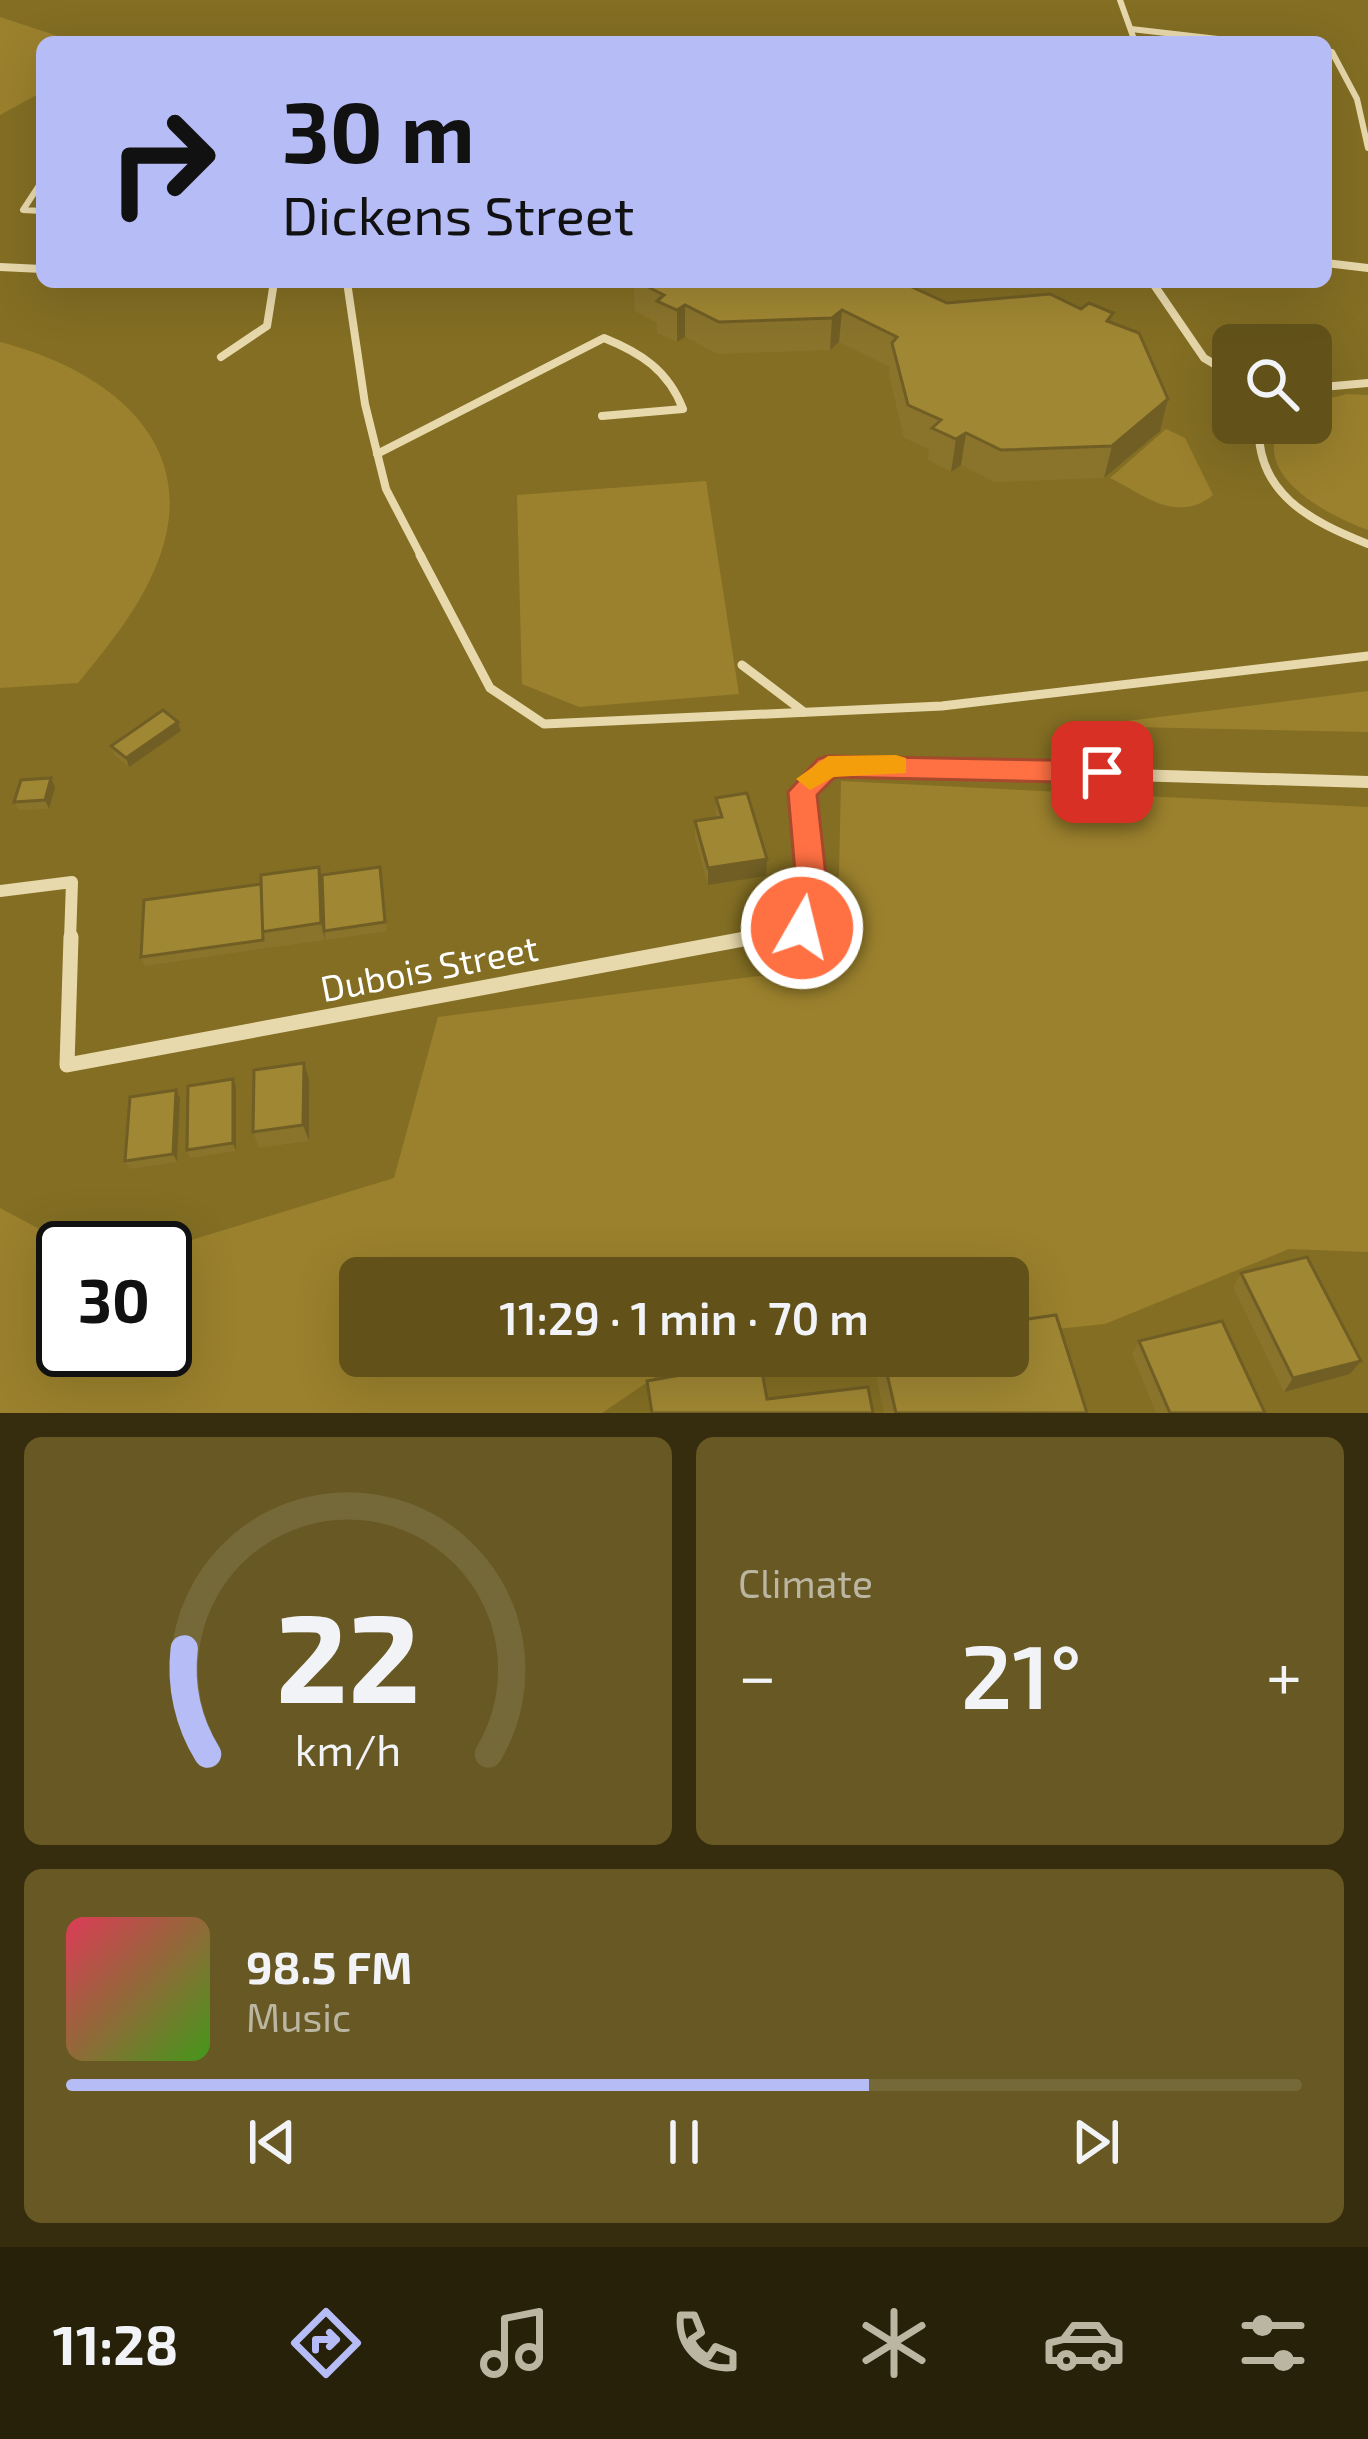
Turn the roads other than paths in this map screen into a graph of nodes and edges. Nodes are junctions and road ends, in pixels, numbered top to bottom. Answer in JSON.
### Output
{"nodes":[{"id":1,"x":1120,"y":0,"type":"edge"},
{"id":2,"x":1131,"y":29,"type":"junction"},
{"id":3,"x":1133,"y":36,"type":"edge"},
{"id":4,"x":1192,"y":36,"type":"edge"},
{"id":5,"x":1332,"y":52,"type":"edge"},
{"id":6,"x":1368,"y":148,"type":"edge"},
{"id":7,"x":36,"y":191,"type":"edge"},
{"id":8,"x":36,"y":211,"type":"edge"},
{"id":9,"x":1332,"y":264,"type":"edge"},
{"id":10,"x":0,"y":267,"type":"edge"},
{"id":11,"x":36,"y":268,"type":"edge"},
{"id":12,"x":1368,"y":268,"type":"edge"},
{"id":13,"x":273,"y":288,"type":"edge"},
{"id":14,"x":348,"y":288,"type":"edge"},
{"id":15,"x":1156,"y":288,"type":"edge"},
{"id":16,"x":221,"y":357,"type":"dead end"},
{"id":17,"x":1212,"y":363,"type":"edge"},
{"id":18,"x":1368,"y":383,"type":"edge"},
{"id":19,"x":1332,"y":386,"type":"edge"},
{"id":20,"x":602,"y":416,"type":"dead end"},
{"id":21,"x":1255,"y":444,"type":"edge"},
{"id":22,"x":377,"y":454,"type":"junction"},
{"id":23,"x":1368,"y":544,"type":"edge"},
{"id":24,"x":1368,"y":656,"type":"edge"},
{"id":25,"x":742,"y":665,"type":"dead end"},
{"id":26,"x":804,"y":712,"type":"junction"},
{"id":27,"x":1368,"y":782,"type":"edge"},
{"id":28,"x":0,"y":891,"type":"edge"}],
"edges":[{"from":1,"to":2,"type":"lane"},
{"from":2,"to":3,"type":"lane"},
{"from":2,"to":4,"type":"lane"},
{"from":5,"to":6,"type":"lane"},
{"from":7,"to":8,"type":"lane"},
{"from":9,"to":12,"type":"lane"},
{"from":10,"to":11,"type":"lane"},
{"from":13,"to":16,"type":"lane"},
{"from":14,"to":22,"type":"lane"},
{"from":15,"to":17,"type":"lane"},
{"from":18,"to":19,"type":"lane"},
{"from":20,"to":22,"type":"lane"},
{"from":21,"to":23,"type":"lane"},
{"from":22,"to":26,"type":"lane"},
{"from":24,"to":26,"type":"lane"},
{"from":25,"to":26,"type":"lane"},
{"from":27,"to":28,"type":"street","name":"Dubois Street"}]}
